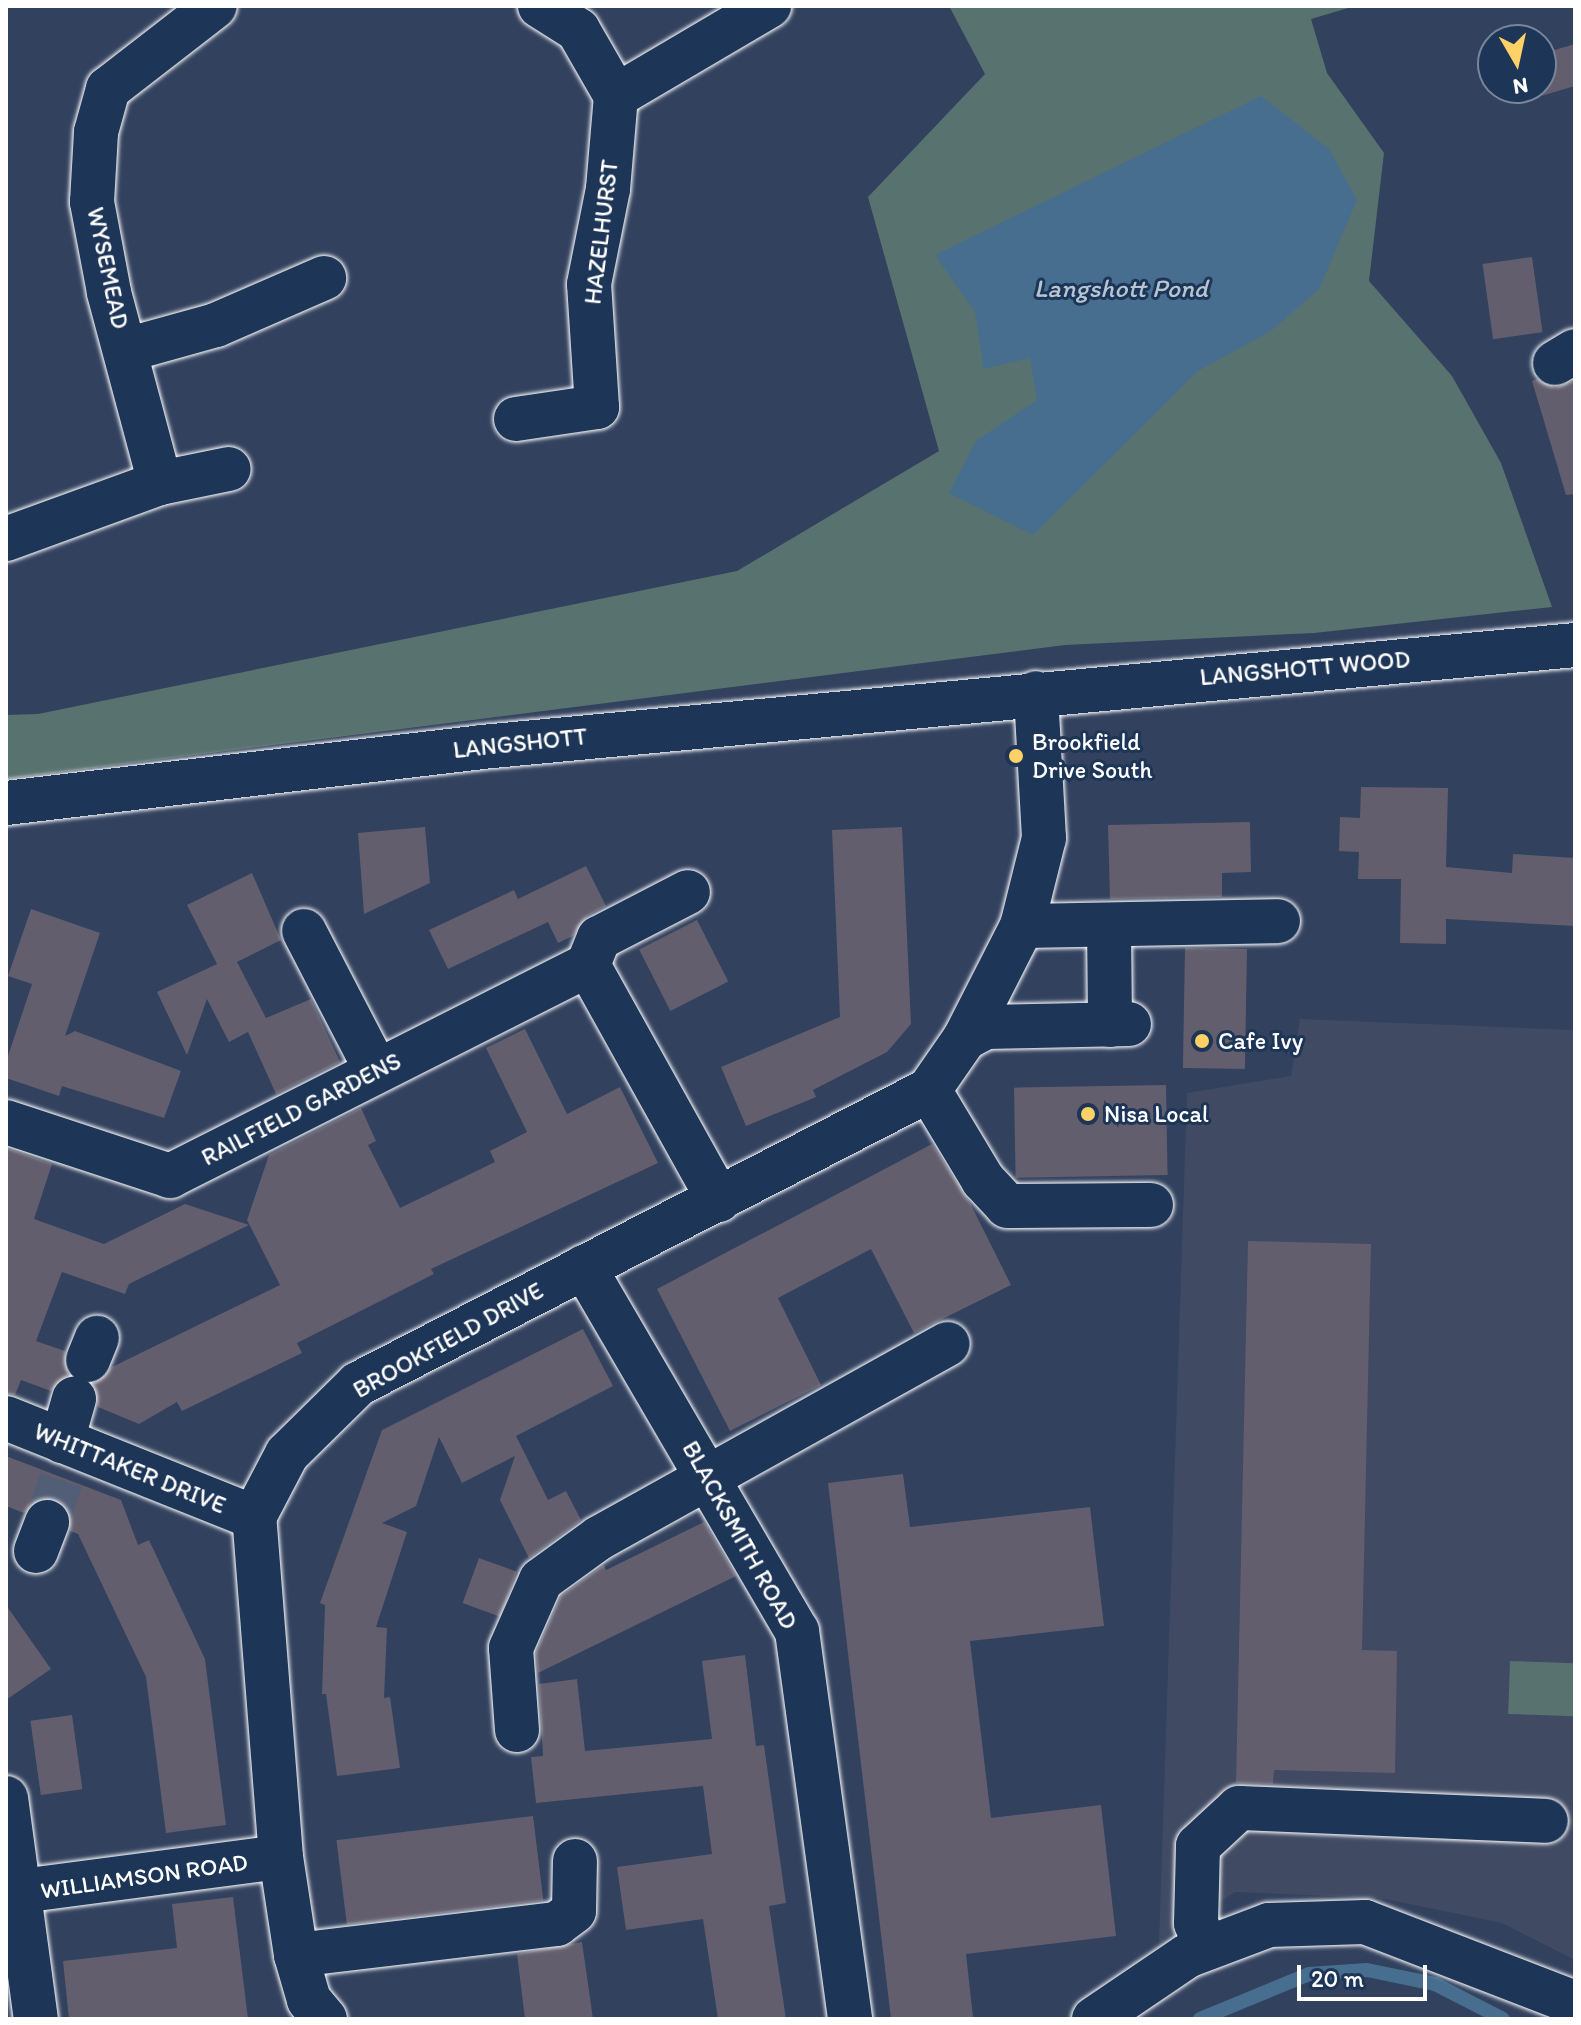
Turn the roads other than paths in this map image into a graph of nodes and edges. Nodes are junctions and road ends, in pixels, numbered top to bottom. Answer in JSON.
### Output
{"nodes":[{"id":1,"x":215,"y":6,"type":"edge"},
{"id":2,"x":540,"y":6,"type":"edge"},
{"id":3,"x":769,"y":6,"type":"edge"},
{"id":4,"x":616,"y":96,"type":"junction"},
{"id":5,"x":324,"y":278,"type":"dead end"},
{"id":6,"x":126,"y":350,"type":"junction"},
{"id":7,"x":516,"y":419,"type":"dead end"},
{"id":8,"x":229,"y":469,"type":"dead end"},
{"id":9,"x":160,"y":483,"type":"junction"},
{"id":10,"x":6,"y":539,"type":"edge"},
{"id":11,"x":1575,"y":645,"type":"edge"},
{"id":12,"x":1036,"y":693,"type":"junction"},
{"id":13,"x":6,"y":803,"type":"edge"},
{"id":14,"x":688,"y":892,"type":"dead end"},
{"id":15,"x":1278,"y":921,"type":"dead end"},
{"id":16,"x":1109,"y":925,"type":"junction"},
{"id":17,"x":1022,"y":926,"type":"junction"},
{"id":18,"x":304,"y":931,"type":"dead end"},
{"id":19,"x":588,"y":965,"type":"junction"},
{"id":20,"x":965,"y":1038,"type":"junction"},
{"id":21,"x":376,"y":1070,"type":"junction"},
{"id":22,"x":929,"y":1090,"type":"junction"},
{"id":23,"x":6,"y":1122,"type":"edge"},
{"id":24,"x":719,"y":1200,"type":"junction"},
{"id":25,"x":1151,"y":1205,"type":"dead end"},
{"id":26,"x":584,"y":1267,"type":"junction"},
{"id":27,"x":948,"y":1344,"type":"dead end"},
{"id":28,"x":87,"y":1366,"type":"dead end"},
{"id":29,"x":6,"y":1418,"type":"edge"},
{"id":30,"x":67,"y":1455,"type":"junction"},
{"id":31,"x":710,"y":1479,"type":"junction"},
{"id":32,"x":254,"y":1517,"type":"junction"},
{"id":33,"x":517,"y":1730,"type":"dead end"},
{"id":34,"x":6,"y":1798,"type":"edge"},
{"id":35,"x":1546,"y":1821,"type":"dead end"},
{"id":36,"x":281,"y":1857,"type":"junction"},
{"id":37,"x":575,"y":1861,"type":"dead end"},
{"id":38,"x":13,"y":1893,"type":"edge"},
{"id":39,"x":1207,"y":1948,"type":"junction"},
{"id":40,"x":296,"y":1955,"type":"junction"},
{"id":41,"x":1575,"y":2003,"type":"edge"},
{"id":42,"x":36,"y":2019,"type":"edge"},
{"id":43,"x":325,"y":2019,"type":"edge"},
{"id":44,"x":850,"y":2019,"type":"edge"},
{"id":45,"x":1094,"y":2019,"type":"edge"}],
"edges":[{"from":1,"to":6,"type":"street","name":"WYSEMEAD"},
{"from":2,"to":4,"type":"street"},
{"from":3,"to":4,"type":"street"},
{"from":4,"to":7,"type":"street","name":"HAZELHURST"},
{"from":5,"to":6,"type":"street"},
{"from":6,"to":9,"type":"street","name":"WYSEMEAD"},
{"from":8,"to":9,"type":"street"},
{"from":9,"to":10,"type":"street"},
{"from":11,"to":12,"type":"street","name":"LANGSHOTT WOOD"},
{"from":12,"to":13,"type":"street","name":"LANGSHOTT"},
{"from":12,"to":17,"type":"street"},
{"from":14,"to":19,"type":"street"},
{"from":15,"to":16,"type":"street"},
{"from":16,"to":17,"type":"street"},
{"from":16,"to":20,"type":"street"},
{"from":17,"to":20,"type":"street"},
{"from":18,"to":21,"type":"street"},
{"from":19,"to":21,"type":"street","name":"RAILFIELD GARDENS"},
{"from":19,"to":24,"type":"street"},
{"from":20,"to":22,"type":"street"},
{"from":21,"to":23,"type":"street","name":"RAILFIELD GARDENS"},
{"from":22,"to":24,"type":"street","name":"BROOKFIELD DRIVE"},
{"from":22,"to":25,"type":"street"},
{"from":24,"to":26,"type":"street","name":"BROOKFIELD DRIVE"},
{"from":26,"to":31,"type":"street","name":"BLACKSMITH ROAD"},
{"from":26,"to":32,"type":"street","name":"BROOKFIELD DRIVE"},
{"from":27,"to":31,"type":"street"},
{"from":28,"to":30,"type":"street"},
{"from":29,"to":30,"type":"street","name":"WHITTAKER DRIVE"},
{"from":30,"to":32,"type":"street","name":"WHITTAKER DRIVE"},
{"from":31,"to":33,"type":"street"},
{"from":31,"to":44,"type":"street","name":"BLACKSMITH ROAD"},
{"from":32,"to":36,"type":"street"},
{"from":34,"to":38,"type":"street"},
{"from":35,"to":39,"type":"street"},
{"from":36,"to":38,"type":"street","name":"WILLIAMSON ROAD"},
{"from":36,"to":40,"type":"street"},
{"from":37,"to":40,"type":"street"},
{"from":38,"to":42,"type":"street"},
{"from":39,"to":41,"type":"street"},
{"from":39,"to":45,"type":"street"},
{"from":40,"to":43,"type":"street"}]}
